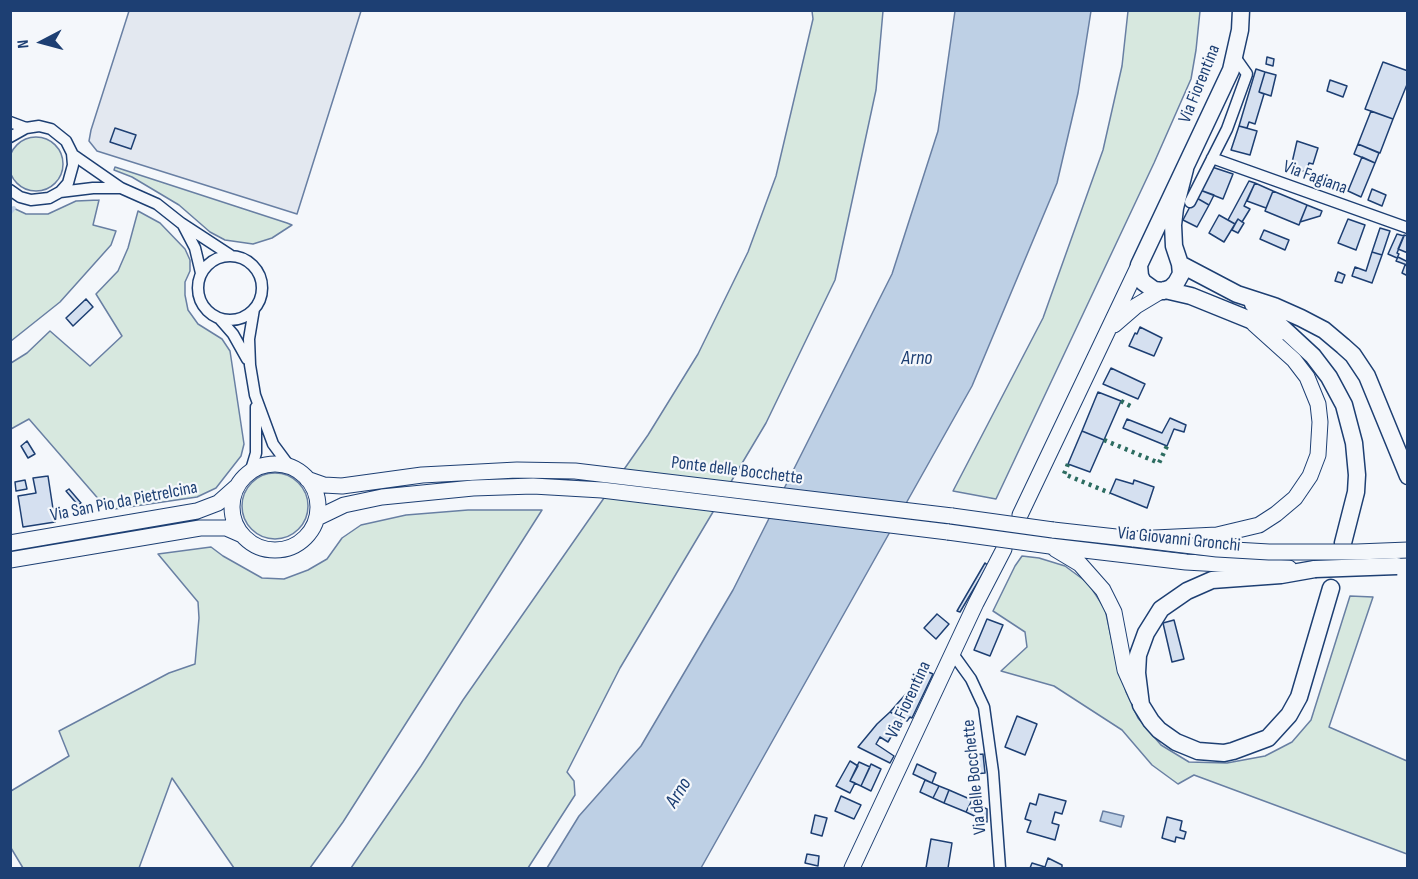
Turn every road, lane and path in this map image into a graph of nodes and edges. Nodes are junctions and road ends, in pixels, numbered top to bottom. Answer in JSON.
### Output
{"nodes":[{"id":1,"x":1240,"y":10,"type":"edge"},
{"id":2,"x":1235,"y":57,"type":"junction"},
{"id":3,"x":10,"y":122,"type":"edge"},
{"id":4,"x":26,"y":128,"type":"junction"},
{"id":5,"x":10,"y":137,"type":"edge"},
{"id":6,"x":72,"y":154,"type":"junction"},
{"id":7,"x":1212,"y":158,"type":"junction"},
{"id":8,"x":1185,"y":169,"type":"junction"},
{"id":9,"x":121,"y":188,"type":"junction"},
{"id":10,"x":12,"y":192,"type":"edge"},
{"id":11,"x":60,"y":192,"type":"junction"},
{"id":12,"x":1190,"y":202,"type":"dead end"},
{"id":13,"x":181,"y":222,"type":"junction"},
{"id":14,"x":1407,"y":228,"type":"edge"},
{"id":15,"x":230,"y":255,"type":"junction"},
{"id":16,"x":1179,"y":261,"type":"junction"},
{"id":17,"x":1141,"y":262,"type":"junction"},
{"id":18,"x":201,"y":273,"type":"junction"},
{"id":19,"x":1163,"y":291,"type":"junction"},
{"id":20,"x":1238,"y":294,"type":"junction"},
{"id":21,"x":255,"y":309,"type":"junction"},
{"id":22,"x":218,"y":317,"type":"junction"},
{"id":23,"x":1247,"y":318,"type":"junction"},
{"id":24,"x":1106,"y":333,"type":"junction"},
{"id":25,"x":1296,"y":338,"type":"junction"},
{"id":26,"x":250,"y":364,"type":"junction"},
{"id":27,"x":255,"y":395,"type":"junction"},
{"id":28,"x":290,"y":467,"type":"junction"},
{"id":29,"x":250,"y":472,"type":"junction"},
{"id":30,"x":1407,"y":476,"type":"edge"},
{"id":31,"x":307,"y":478,"type":"junction"},
{"id":32,"x":238,"y":485,"type":"junction"},
{"id":33,"x":1020,"y":515,"type":"dead end"},
{"id":34,"x":952,"y":516,"type":"joint"},
{"id":35,"x":317,"y":518,"type":"junction"},
{"id":36,"x":948,"y":532,"type":"joint"},
{"id":37,"x":242,"y":535,"type":"junction"},
{"id":38,"x":1134,"y":539,"type":"junction"},
{"id":39,"x":10,"y":543,"type":"edge"},
{"id":40,"x":1343,"y":543,"type":"dead end"},
{"id":41,"x":1050,"y":546,"type":"junction"},
{"id":42,"x":1004,"y":549,"type":"dead end"},
{"id":43,"x":1407,"y":550,"type":"edge"},
{"id":44,"x":10,"y":560,"type":"edge"},
{"id":45,"x":1407,"y":566,"type":"edge"},
{"id":46,"x":1315,"y":569,"type":"junction"},
{"id":47,"x":1331,"y":588,"type":"dead end"},
{"id":48,"x":953,"y":654,"type":"junction"},
{"id":49,"x":1141,"y":705,"type":"junction"},
{"id":50,"x":852,"y":868,"type":"edge"},
{"id":51,"x":1000,"y":868,"type":"edge"}],
"edges":[{"from":1,"to":2,"type":"main road","name":"Via Fiorentina"},
{"from":2,"to":7,"type":"street"},
{"from":2,"to":8,"type":"main road","name":"Via Fiorentina"},
{"from":3,"to":4,"type":"street"},
{"from":4,"to":5,"type":"street"},
{"from":4,"to":6,"type":"street"},
{"from":6,"to":9,"type":"street"},
{"from":6,"to":11,"type":"street"},
{"from":7,"to":12,"type":"street"},
{"from":7,"to":14,"type":"street","name":"Via Fagiana"},
{"from":8,"to":16,"type":"main road","name":"Via Fiorentina"},
{"from":8,"to":17,"type":"main road","name":"Via Fiorentina"},
{"from":9,"to":11,"type":"street"},
{"from":9,"to":13,"type":"street"},
{"from":10,"to":11,"type":"street"},
{"from":13,"to":15,"type":"street"},
{"from":13,"to":18,"type":"street"},
{"from":15,"to":18,"type":"street"},
{"from":15,"to":21,"type":"street"},
{"from":16,"to":17,"type":"main road"},
{"from":16,"to":19,"type":"main road","name":"Via Fiorentina"},
{"from":16,"to":20,"type":"main road"},
{"from":17,"to":19,"type":"main road"},
{"from":17,"to":24,"type":"main road","name":"Via Fiorentina"},
{"from":18,"to":22,"type":"street"},
{"from":19,"to":23,"type":"main road"},
{"from":19,"to":24,"type":"main road","name":"Via Fiorentina"},
{"from":20,"to":25,"type":"main road"},
{"from":20,"to":30,"type":"main road"},
{"from":21,"to":22,"type":"street"},
{"from":21,"to":26,"type":"street"},
{"from":22,"to":26,"type":"street"},
{"from":23,"to":25,"type":"main road"},
{"from":23,"to":38,"type":"main road","bridge":true},
{"from":24,"to":33,"type":"main road","name":"Via Fiorentina"},
{"from":25,"to":40,"type":"main road"},
{"from":26,"to":27,"type":"street"},
{"from":27,"to":28,"type":"street"},
{"from":27,"to":29,"type":"street"},
{"from":28,"to":29,"type":"main road"},
{"from":28,"to":31,"type":"main road"},
{"from":29,"to":32,"type":"main road"},
{"from":31,"to":34,"type":"main road","name":"Ponte delle Bocchette"},
{"from":31,"to":35,"type":"main road"},
{"from":32,"to":37,"type":"main road"},
{"from":32,"to":39,"type":"main road","name":"Via San Pio da Pietrelcina"},
{"from":34,"to":38,"type":"main road","name":"Via Giovanni Gronchi","bridge":true},
{"from":35,"to":36,"type":"main road","name":"Ponte delle Bocchette"},
{"from":35,"to":37,"type":"main road"},
{"from":36,"to":41,"type":"main road","name":"Via Giovanni Gronchi","bridge":true},
{"from":37,"to":44,"type":"main road","name":"Via San Pio da Pietrelcina"},
{"from":38,"to":43,"type":"main road","name":"Via Giovanni Gronchi","bridge":true},
{"from":41,"to":46,"type":"main road","name":"Via Giovanni Gronchi"},
{"from":41,"to":49,"type":"main road"},
{"from":42,"to":48,"type":"main road","name":"Via Fiorentina"},
{"from":45,"to":46,"type":"main road","name":"Via Giovanni Gronchi","bridge":true},
{"from":46,"to":49,"type":"main road"},
{"from":47,"to":49,"type":"main road"},
{"from":48,"to":50,"type":"main road","name":"Via Fiorentina"},
{"from":48,"to":51,"type":"street","name":"Via delle Bocchette"}]}
